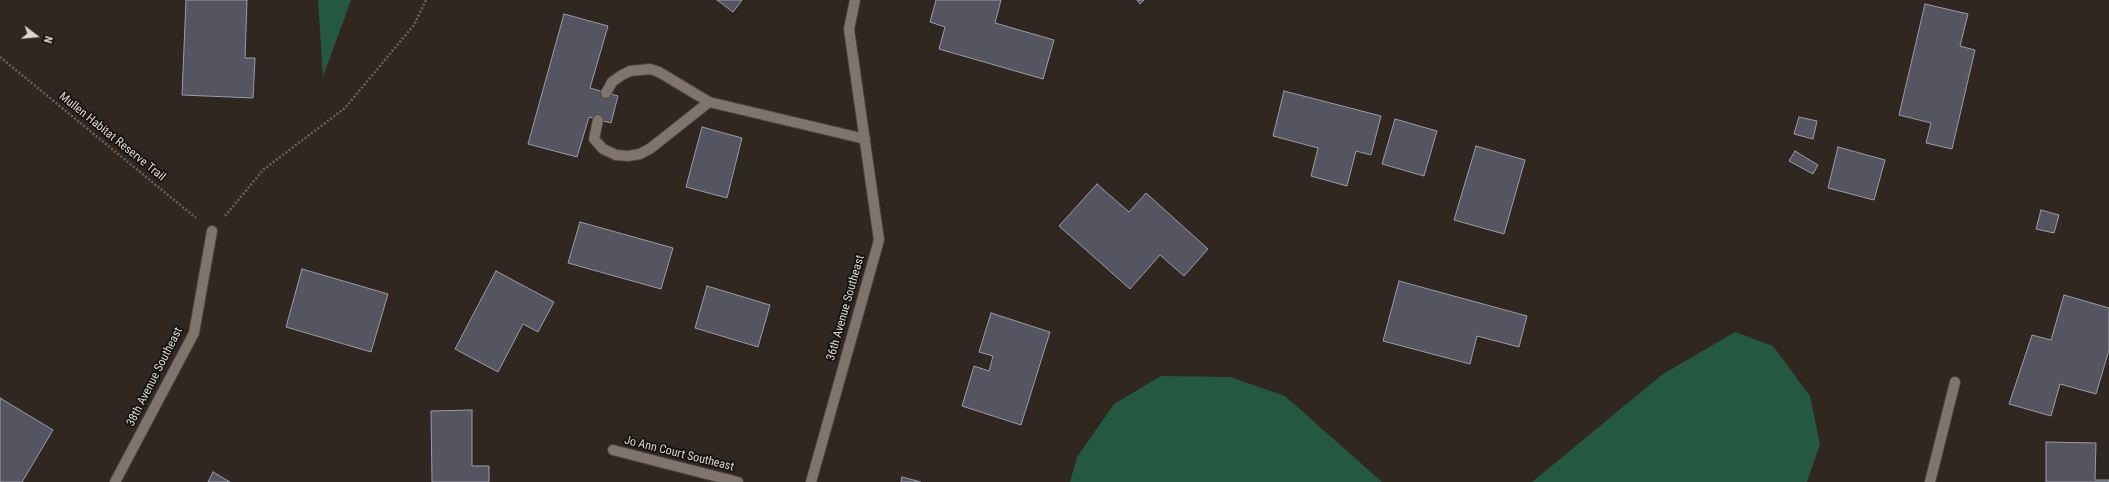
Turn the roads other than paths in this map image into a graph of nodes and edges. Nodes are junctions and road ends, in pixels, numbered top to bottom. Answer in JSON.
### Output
{"nodes":[{"id":1,"x":855,"y":0,"type":"edge"},
{"id":2,"x":606,"y":93,"type":"dead end"},
{"id":3,"x":708,"y":102,"type":"junction"},
{"id":4,"x":598,"y":120,"type":"dead end"},
{"id":5,"x":865,"y":139,"type":"junction"},
{"id":6,"x":212,"y":231,"type":"road end"},
{"id":7,"x":1955,"y":382,"type":"dead end"},
{"id":8,"x":613,"y":450,"type":"dead end"},
{"id":9,"x":114,"y":482,"type":"edge"},
{"id":10,"x":738,"y":482,"type":"edge"},
{"id":11,"x":811,"y":482,"type":"edge"},
{"id":12,"x":1930,"y":482,"type":"edge"}],
"edges":[{"from":1,"to":5,"type":"street","name":"36th Avenue Southeast"},
{"from":2,"to":3,"type":"street"},
{"from":3,"to":4,"type":"street"},
{"from":3,"to":5,"type":"street"},
{"from":5,"to":11,"type":"street","name":"36th Avenue Southeast"},
{"from":6,"to":9,"type":"street","name":"38th Avenue Southeast"},
{"from":7,"to":12,"type":"street"},
{"from":8,"to":10,"type":"street","name":"Jo Ann Court Southeast"}]}
